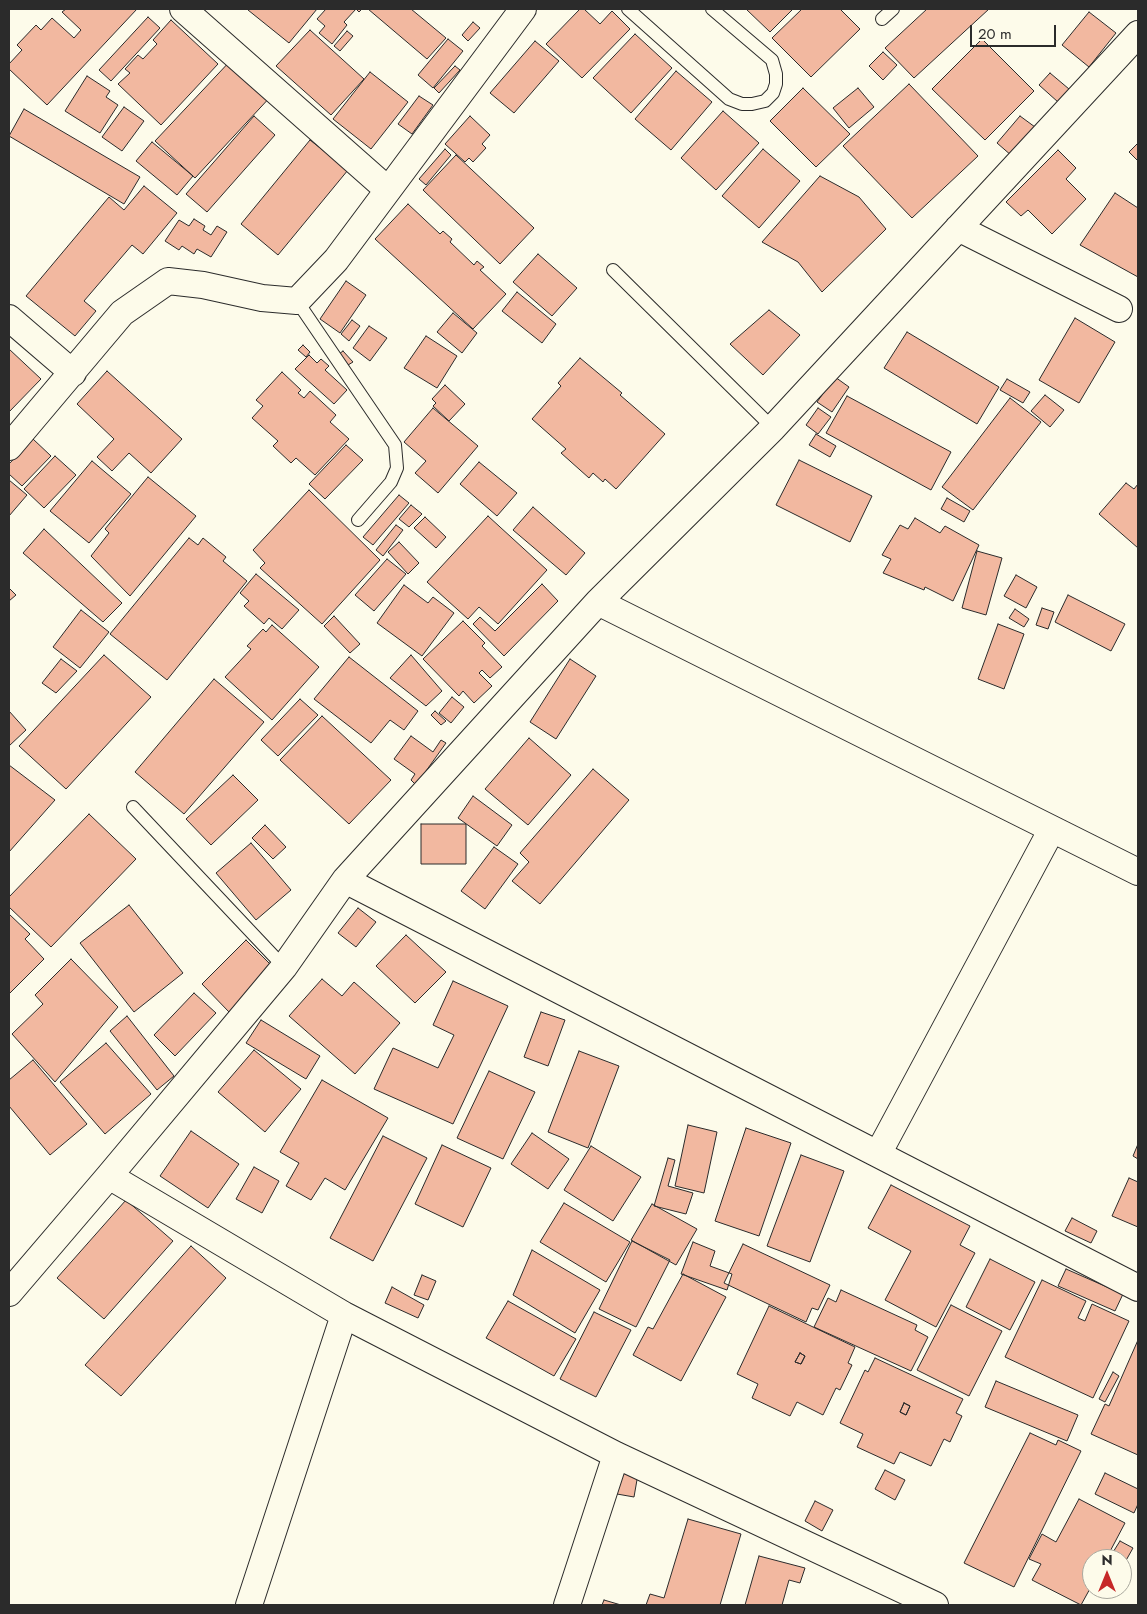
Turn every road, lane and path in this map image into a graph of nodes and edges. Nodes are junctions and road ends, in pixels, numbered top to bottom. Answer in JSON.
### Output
{"nodes":[{"id":1,"x":183,"y":9,"type":"edge"},
{"id":2,"x":523,"y":9,"type":"edge"},
{"id":3,"x":628,"y":9,"type":"edge"},
{"id":4,"x":712,"y":9,"type":"edge"},
{"id":5,"x":893,"y":9,"type":"edge"},
{"id":6,"x":882,"y":20,"type":"dead end"},
{"id":7,"x":1138,"y":34,"type":"edge"},
{"id":8,"x":388,"y":190,"type":"junction"},
{"id":9,"x":958,"y":228,"type":"junction"},
{"id":10,"x":614,"y":270,"type":"dead end"},
{"id":11,"x":297,"y":301,"type":"junction"},
{"id":12,"x":1119,"y":309,"type":"dead end"},
{"id":13,"x":9,"y":318,"type":"edge"},
{"id":14,"x":73,"y":373,"type":"junction"},
{"id":15,"x":773,"y":428,"type":"junction"},
{"id":16,"x":9,"y":447,"type":"edge"},
{"id":17,"x":358,"y":520,"type":"dead end"},
{"id":18,"x":598,"y":602,"type":"junction"},
{"id":19,"x":133,"y":806,"type":"dead end"},
{"id":20,"x":1052,"y":829,"type":"junction"},
{"id":21,"x":1138,"y":872,"type":"edge"},
{"id":22,"x":346,"y":880,"type":"junction"},
{"id":23,"x":284,"y":967,"type":"junction"},
{"id":24,"x":878,"y":1154,"type":"junction"},
{"id":25,"x":109,"y":1176,"type":"junction"},
{"id":26,"x":1138,"y":1288,"type":"edge"},
{"id":27,"x":9,"y":1293,"type":"edge"},
{"id":28,"x":344,"y":1314,"type":"junction"},
{"id":29,"x":616,"y":1455,"type":"junction"},
{"id":30,"x":920,"y":1602,"type":"edge"},
{"id":31,"x":249,"y":1605,"type":"edge"},
{"id":32,"x":567,"y":1605,"type":"edge"}],
"edges":[{"from":1,"to":8,"type":"street"},
{"from":2,"to":8,"type":"street"},
{"from":3,"to":4,"type":"lane"},
{"from":5,"to":6,"type":"lane"},
{"from":7,"to":9,"type":"street"},
{"from":8,"to":11,"type":"street"},
{"from":9,"to":12,"type":"street"},
{"from":9,"to":15,"type":"street"},
{"from":10,"to":15,"type":"lane"},
{"from":11,"to":14,"type":"street"},
{"from":11,"to":17,"type":"lane"},
{"from":13,"to":14,"type":"street"},
{"from":14,"to":16,"type":"street"},
{"from":15,"to":18,"type":"street"},
{"from":18,"to":20,"type":"street"},
{"from":18,"to":22,"type":"street"},
{"from":19,"to":23,"type":"lane"},
{"from":20,"to":21,"type":"street"},
{"from":20,"to":24,"type":"street"},
{"from":22,"to":23,"type":"street"},
{"from":22,"to":24,"type":"street"},
{"from":23,"to":25,"type":"street"},
{"from":24,"to":26,"type":"street"},
{"from":25,"to":27,"type":"street"},
{"from":25,"to":28,"type":"street"},
{"from":28,"to":29,"type":"street"},
{"from":28,"to":31,"type":"street"},
{"from":29,"to":30,"type":"street"},
{"from":29,"to":32,"type":"street"}]}
